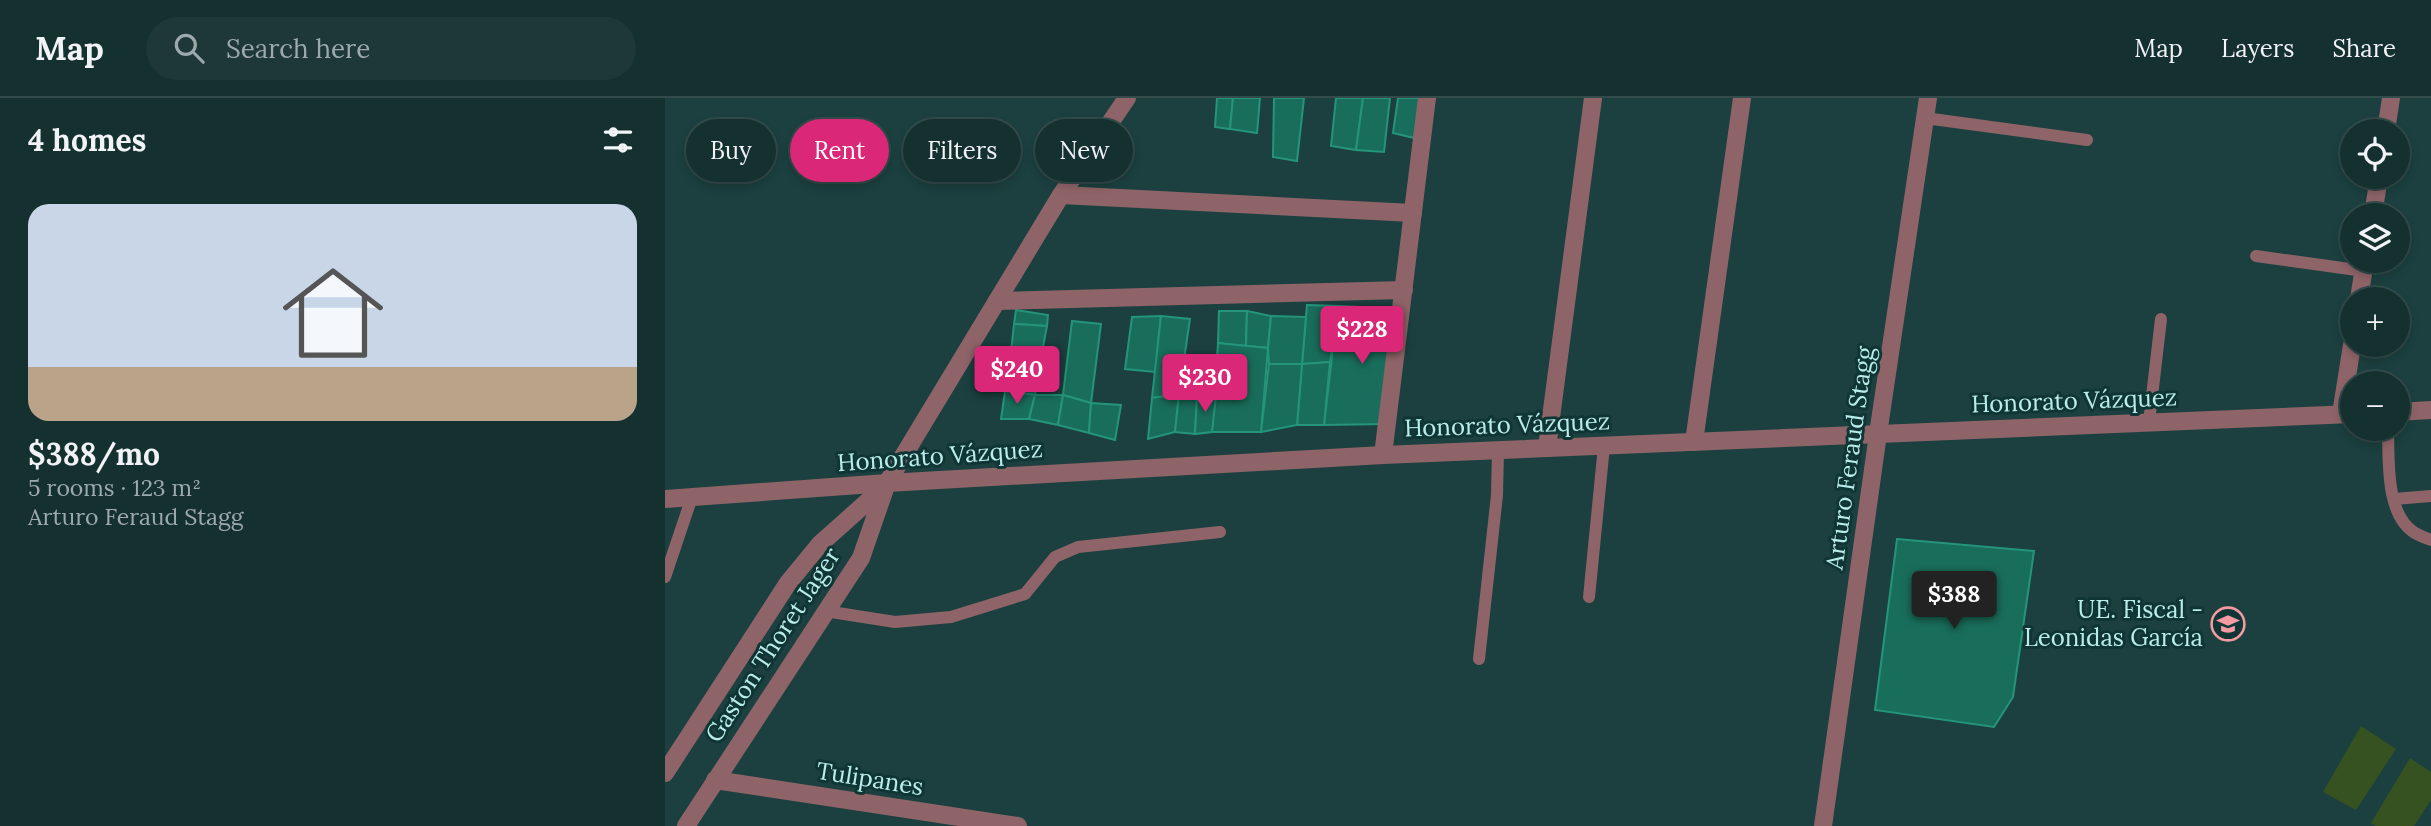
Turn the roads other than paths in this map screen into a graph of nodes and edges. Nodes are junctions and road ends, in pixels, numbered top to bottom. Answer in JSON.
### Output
{"nodes":[{"id":1,"x":1127,"y":98,"type":"edge"},
{"id":2,"x":1427,"y":98,"type":"edge"},
{"id":3,"x":1593,"y":98,"type":"edge"},
{"id":4,"x":1742,"y":98,"type":"edge"},
{"id":5,"x":1928,"y":98,"type":"edge"},
{"id":6,"x":2391,"y":98,"type":"edge"},
{"id":7,"x":1925,"y":118,"type":"junction"},
{"id":8,"x":2388,"y":119,"type":"edge"},
{"id":9,"x":2087,"y":140,"type":"dead end"},
{"id":10,"x":1062,"y":195,"type":"junction"},
{"id":11,"x":1413,"y":213,"type":"junction"},
{"id":12,"x":2256,"y":256,"type":"dead end"},
{"id":13,"x":2340,"y":264,"type":"edge"},
{"id":14,"x":1403,"y":290,"type":"junction"},
{"id":15,"x":997,"y":301,"type":"junction"},
{"id":16,"x":2161,"y":319,"type":"dead end"},
{"id":17,"x":2431,"y":410,"type":"edge"},
{"id":18,"x":2410,"y":411,"type":"edge"},
{"id":19,"x":2340,"y":414,"type":"edge"},
{"id":20,"x":2149,"y":422,"type":"junction"},
{"id":21,"x":1878,"y":434,"type":"junction"},
{"id":22,"x":2388,"y":441,"type":"edge"},
{"id":23,"x":1695,"y":442,"type":"junction"},
{"id":24,"x":1604,"y":446,"type":"junction"},
{"id":25,"x":1547,"y":448,"type":"junction"},
{"id":26,"x":1498,"y":450,"type":"junction"},
{"id":27,"x":1383,"y":455,"type":"junction"},
{"id":28,"x":887,"y":483,"type":"junction"},
{"id":29,"x":2431,"y":496,"type":"edge"},
{"id":30,"x":692,"y":497,"type":"junction"},
{"id":31,"x":665,"y":499,"type":"edge"},
{"id":32,"x":2394,"y":499,"type":"junction"},
{"id":33,"x":1220,"y":532,"type":"dead end"},
{"id":34,"x":2431,"y":540,"type":"edge"},
{"id":35,"x":665,"y":577,"type":"edge"},
{"id":36,"x":1589,"y":597,"type":"dead end"},
{"id":37,"x":825,"y":611,"type":"junction"},
{"id":38,"x":1479,"y":659,"type":"dead end"},
{"id":39,"x":665,"y":773,"type":"edge"},
{"id":40,"x":715,"y":780,"type":"junction"},
{"id":41,"x":686,"y":826,"type":"edge"},
{"id":42,"x":1018,"y":826,"type":"edge"},
{"id":43,"x":1823,"y":826,"type":"edge"}],
"edges":[{"from":1,"to":10,"type":"street","name":"Gaston Thoret Jager"},
{"from":2,"to":11,"type":"street"},
{"from":3,"to":25,"type":"street"},
{"from":4,"to":23,"type":"street"},
{"from":5,"to":7,"type":"street","name":"Arturo Feraud Stagg"},
{"from":6,"to":8,"type":"street"},
{"from":7,"to":9,"type":"lane"},
{"from":7,"to":21,"type":"street","name":"Arturo Feraud Stagg"},
{"from":10,"to":11,"type":"street"},
{"from":10,"to":15,"type":"street","name":"Gaston Thoret Jager"},
{"from":11,"to":14,"type":"street"},
{"from":12,"to":13,"type":"lane"},
{"from":14,"to":15,"type":"street"},
{"from":14,"to":27,"type":"street"},
{"from":15,"to":28,"type":"street","name":"Gaston Thoret Jager"},
{"from":16,"to":20,"type":"lane"},
{"from":17,"to":18,"type":"street"},
{"from":19,"to":20,"type":"street","name":"Honorato Vázquez"},
{"from":20,"to":21,"type":"street","name":"Honorato Vázquez"},
{"from":21,"to":23,"type":"street","name":"Honorato Vázquez"},
{"from":21,"to":43,"type":"street","name":"Arturo Feraud Stagg"},
{"from":22,"to":32,"type":"lane"},
{"from":23,"to":24,"type":"street","name":"Honorato Vázquez"},
{"from":24,"to":25,"type":"street","name":"Honorato Vázquez"},
{"from":24,"to":36,"type":"lane"},
{"from":25,"to":26,"type":"street","name":"Honorato Vázquez"},
{"from":26,"to":27,"type":"street","name":"Honorato Vázquez"},
{"from":26,"to":38,"type":"lane"},
{"from":27,"to":28,"type":"street","name":"Honorato Vázquez"},
{"from":28,"to":30,"type":"street","name":"Honorato Vázquez"},
{"from":28,"to":37,"type":"street","name":"Gaston Thoret Jager"},
{"from":28,"to":39,"type":"street","name":"Gaston Thoret Jager"},
{"from":29,"to":32,"type":"lane"},
{"from":30,"to":31,"type":"street","name":"Honorato Vázquez"},
{"from":30,"to":35,"type":"lane"},
{"from":32,"to":34,"type":"lane"},
{"from":33,"to":37,"type":"lane"},
{"from":37,"to":40,"type":"street","name":"Gaston Thoret Jager"},
{"from":40,"to":41,"type":"street","name":"Gaston Thoret Jager"},
{"from":40,"to":42,"type":"street","name":"Tulipanes"}]}
